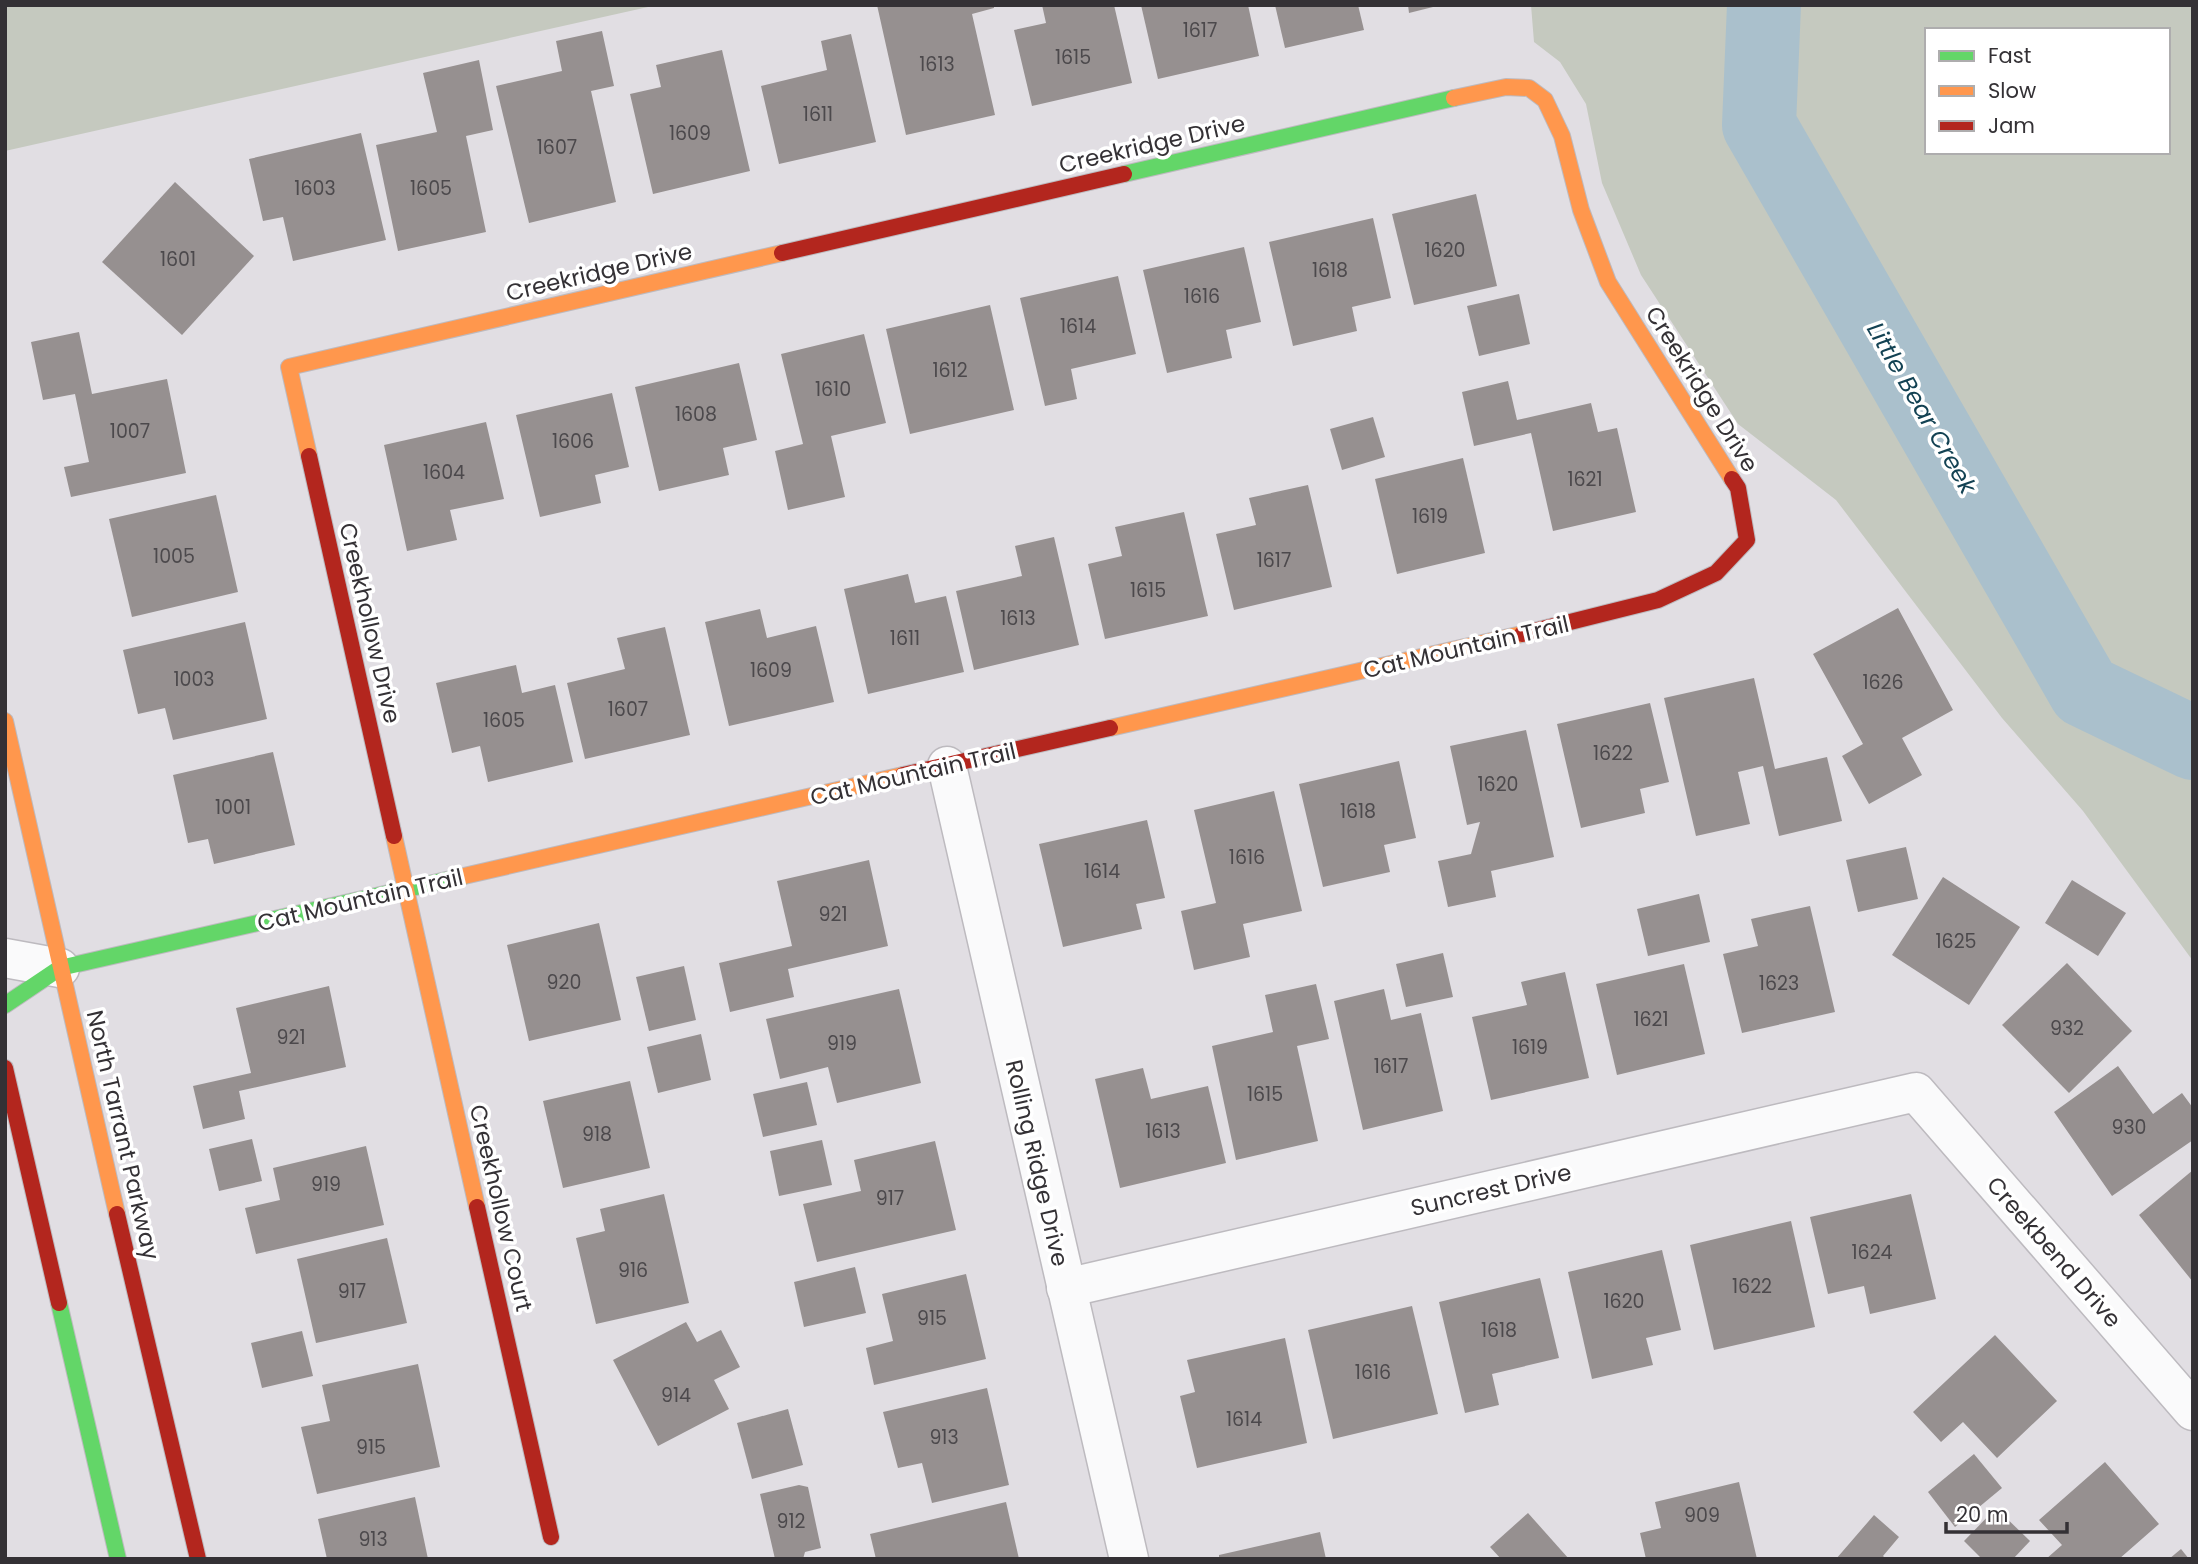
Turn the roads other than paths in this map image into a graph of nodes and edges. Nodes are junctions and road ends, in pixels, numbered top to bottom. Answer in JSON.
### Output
{"nodes":[{"id":1,"x":289,"y":367,"type":"joint"},
{"id":2,"x":1747,"y":540,"type":"joint"},
{"id":3,"x":5,"y":721,"type":"edge"},
{"id":4,"x":947,"y":766,"type":"junction"},
{"id":5,"x":406,"y":889,"type":"junction"},
{"id":6,"x":5,"y":958,"type":"edge"},
{"id":7,"x":60,"y":968,"type":"junction"},
{"id":8,"x":5,"y":1005,"type":"edge"},
{"id":9,"x":5,"y":1068,"type":"edge"},
{"id":10,"x":1916,"y":1093,"type":"joint"},
{"id":11,"x":1066,"y":1287,"type":"junction"},
{"id":12,"x":2193,"y":1411,"type":"edge"},
{"id":13,"x":551,"y":1537,"type":"dead end"},
{"id":14,"x":118,"y":1559,"type":"edge"},
{"id":15,"x":198,"y":1559,"type":"edge"},
{"id":16,"x":1129,"y":1559,"type":"edge"}],
"edges":[{"from":1,"to":2,"type":"street","name":"Creekridge Drive"},
{"from":1,"to":5,"type":"street","name":"Creekhollow Drive"},
{"from":2,"to":4,"type":"street","name":"Cat Mountain Trail"},
{"from":3,"to":7,"type":"street","name":"North Tarrant Parkway"},
{"from":4,"to":5,"type":"street","name":"Cat Mountain Trail"},
{"from":4,"to":11,"type":"street","name":"Rolling Ridge Drive"},
{"from":5,"to":7,"type":"street","name":"Cat Mountain Trail"},
{"from":5,"to":13,"type":"street","name":"Creekhollow Court"},
{"from":6,"to":7,"type":"street","name":"Cat Mountain Trail"},
{"from":7,"to":8,"type":"street","name":"Cat Mountain Trail"},
{"from":7,"to":15,"type":"street","name":"North Tarrant Parkway"},
{"from":9,"to":14,"type":"street"},
{"from":10,"to":11,"type":"street","name":"Suncrest Drive"},
{"from":10,"to":12,"type":"street","name":"Creekbend Drive"},
{"from":11,"to":16,"type":"street","name":"Rolling Ridge Drive"}]}
